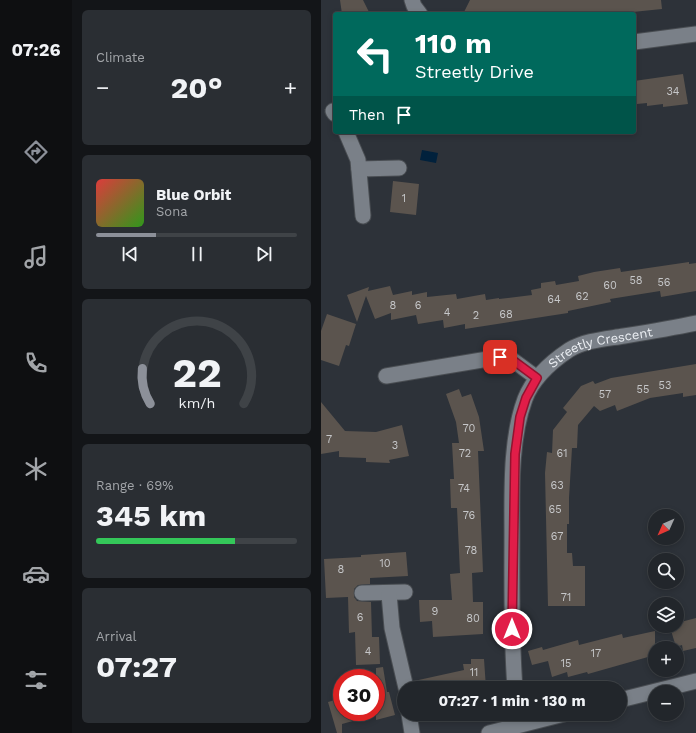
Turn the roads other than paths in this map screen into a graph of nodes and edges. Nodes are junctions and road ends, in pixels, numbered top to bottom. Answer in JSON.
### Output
{"nodes":[{"id":1,"x":412,"y":0,"type":"edge"},
{"id":2,"x":419,"y":12,"type":"edge"},
{"id":3,"x":696,"y":34,"type":"edge"},
{"id":4,"x":636,"y":42,"type":"edge"},
{"id":5,"x":347,"y":134,"type":"edge"},
{"id":6,"x":399,"y":168,"type":"dead end"},
{"id":7,"x":359,"y":169,"type":"junction"},
{"id":8,"x":363,"y":216,"type":"dead end"},
{"id":9,"x":696,"y":324,"type":"edge"},
{"id":10,"x":386,"y":376,"type":"dead end"},
{"id":11,"x":537,"y":378,"type":"junction"},
{"id":12,"x":405,"y":592,"type":"dead end"},
{"id":13,"x":362,"y":593,"type":"dead end"},
{"id":14,"x":389,"y":594,"type":"junction"},
{"id":15,"x":404,"y":681,"type":"edge"},
{"id":16,"x":515,"y":681,"type":"edge"},
{"id":17,"x":696,"y":681,"type":"edge"},
{"id":18,"x":627,"y":698,"type":"edge"},
{"id":19,"x":410,"y":721,"type":"edge"},
{"id":20,"x":532,"y":721,"type":"edge"},
{"id":21,"x":519,"y":724,"type":"edge"},
{"id":22,"x":412,"y":733,"type":"edge"},
{"id":23,"x":489,"y":733,"type":"edge"}],
"edges":[{"from":1,"to":2,"type":"street"},
{"from":3,"to":4,"type":"street"},
{"from":5,"to":7,"type":"street"},
{"from":6,"to":7,"type":"street"},
{"from":7,"to":8,"type":"street"},
{"from":9,"to":11,"type":"street","name":"Streetly Crescent"},
{"from":10,"to":11,"type":"street"},
{"from":11,"to":16,"type":"street","name":"Streetly Crescent"},
{"from":12,"to":14,"type":"street"},
{"from":13,"to":14,"type":"street"},
{"from":14,"to":15,"type":"street"},
{"from":17,"to":18,"type":"street"},
{"from":19,"to":22,"type":"street"},
{"from":20,"to":21,"type":"street"},
{"from":21,"to":23,"type":"street"}]}
